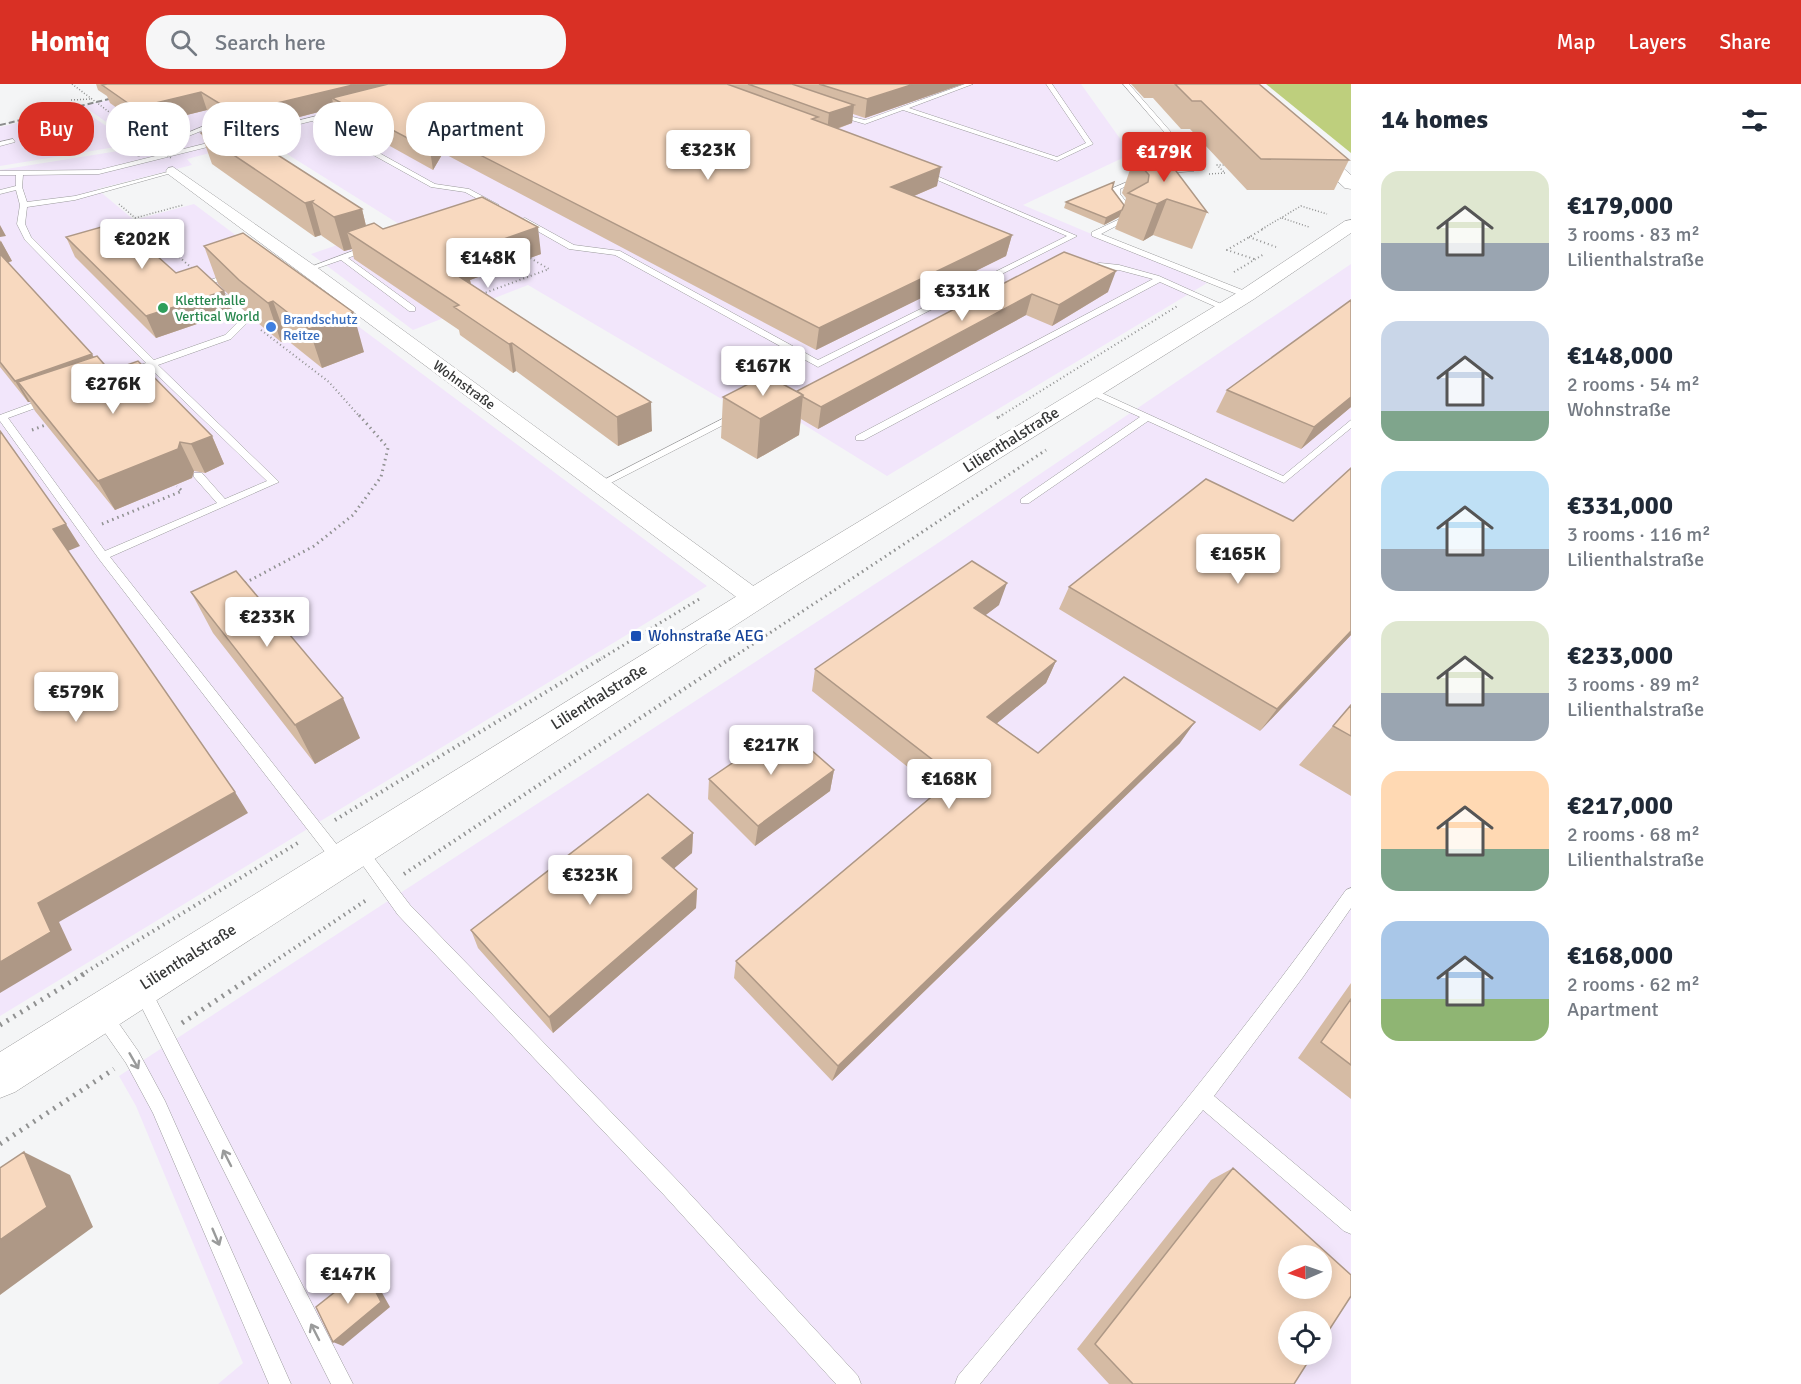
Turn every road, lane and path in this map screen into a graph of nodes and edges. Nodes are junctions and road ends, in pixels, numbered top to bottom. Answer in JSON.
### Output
{"nodes":[{"id":1,"x":72,"y":84,"type":"edge"},
{"id":2,"x":970,"y":84,"type":"edge"},
{"id":3,"x":1049,"y":84,"type":"edge"},
{"id":4,"x":1126,"y":84,"type":"edge"},
{"id":5,"x":1240,"y":84,"type":"edge"},
{"id":6,"x":92,"y":99,"type":"junction"},
{"id":7,"x":71,"y":100,"type":"dead end"},
{"id":8,"x":903,"y":108,"type":"junction"},
{"id":9,"x":106,"y":109,"type":"edge"},
{"id":10,"x":827,"y":111,"type":"edge"},
{"id":11,"x":313,"y":119,"type":"edge"},
{"id":12,"x":202,"y":129,"type":"edge"},
{"id":13,"x":13,"y":141,"type":"dead end"},
{"id":14,"x":0,"y":144,"type":"edge"},
{"id":15,"x":164,"y":156,"type":"edge"},
{"id":16,"x":380,"y":156,"type":"edge"},
{"id":17,"x":172,"y":164,"type":"junction"},
{"id":18,"x":1228,"y":165,"type":"dead end"},
{"id":19,"x":916,"y":170,"type":"edge"},
{"id":20,"x":1192,"y":170,"type":"junction"},
{"id":21,"x":20,"y":172,"type":"junction"},
{"id":22,"x":99,"y":172,"type":"junction"},
{"id":23,"x":0,"y":173,"type":"edge"},
{"id":24,"x":1351,"y":184,"type":"edge"},
{"id":25,"x":19,"y":187,"type":"junction"},
{"id":26,"x":104,"y":191,"type":"junction"},
{"id":27,"x":0,"y":192,"type":"edge"},
{"id":28,"x":186,"y":204,"type":"dead end"},
{"id":29,"x":24,"y":205,"type":"junction"},
{"id":30,"x":498,"y":207,"type":"edge"},
{"id":31,"x":508,"y":213,"type":"edge"},
{"id":32,"x":1329,"y":215,"type":"dead end"},
{"id":33,"x":135,"y":218,"type":"junction"},
{"id":34,"x":1281,"y":218,"type":"junction"},
{"id":35,"x":1351,"y":225,"type":"edge"},
{"id":36,"x":1310,"y":228,"type":"dead end"},
{"id":37,"x":1248,"y":237,"type":"junction"},
{"id":38,"x":376,"y":246,"type":"edge"},
{"id":39,"x":1276,"y":247,"type":"dead end"},
{"id":40,"x":342,"y":257,"type":"junction"},
{"id":41,"x":530,"y":258,"type":"edge"},
{"id":42,"x":1254,"y":260,"type":"dead end"},
{"id":43,"x":309,"y":268,"type":"junction"},
{"id":44,"x":1074,"y":270,"type":"edge"},
{"id":45,"x":242,"y":271,"type":"edge"},
{"id":46,"x":1158,"y":280,"type":"junction"},
{"id":47,"x":208,"y":282,"type":"junction"},
{"id":48,"x":1247,"y":295,"type":"junction"},
{"id":49,"x":476,"y":297,"type":"edge"},
{"id":50,"x":1226,"y":308,"type":"junction"},
{"id":51,"x":412,"y":309,"type":"dead end"},
{"id":52,"x":228,"y":337,"type":"junction"},
{"id":53,"x":152,"y":364,"type":"junction"},
{"id":54,"x":131,"y":371,"type":"edge"},
{"id":55,"x":1090,"y":392,"type":"junction"},
{"id":56,"x":56,"y":398,"type":"edge"},
{"id":57,"x":1,"y":417,"type":"edge"},
{"id":58,"x":1148,"y":417,"type":"junction"},
{"id":59,"x":730,"y":418,"type":"edge"},
{"id":60,"x":60,"y":420,"type":"edge"},
{"id":61,"x":1351,"y":423,"type":"edge"},
{"id":62,"x":26,"y":432,"type":"dead end"},
{"id":63,"x":860,"y":438,"type":"dead end"},
{"id":64,"x":1048,"y":448,"type":"dead end"},
{"id":65,"x":198,"y":476,"type":"dead end"},
{"id":66,"x":599,"y":484,"type":"junction"},
{"id":67,"x":177,"y":486,"type":"dead end"},
{"id":68,"x":1024,"y":501,"type":"dead end"},
{"id":69,"x":224,"y":504,"type":"junction"},
{"id":70,"x":85,"y":531,"type":"junction"},
{"id":71,"x":103,"y":556,"type":"junction"},
{"id":72,"x":245,"y":583,"type":"edge"},
{"id":73,"x":755,"y":599,"type":"junction"},
{"id":74,"x":349,"y":854,"type":"junction"},
{"id":75,"x":387,"y":886,"type":"junction"},
{"id":76,"x":1348,"y":906,"type":"edge"},
{"id":77,"x":141,"y":987,"type":"junction"},
{"id":78,"x":101,"y":1012,"type":"junction"},
{"id":79,"x":166,"y":1034,"type":"junction"},
{"id":80,"x":132,"y":1057,"type":"junction"},
{"id":81,"x":0,"y":1077,"type":"edge"},
{"id":82,"x":1202,"y":1097,"type":"junction"},
{"id":83,"x":0,"y":1144,"type":"edge"},
{"id":84,"x":1351,"y":1224,"type":"edge"},
{"id":85,"x":280,"y":1384,"type":"edge"},
{"id":86,"x":342,"y":1384,"type":"edge"},
{"id":87,"x":850,"y":1384,"type":"edge"},
{"id":88,"x":966,"y":1384,"type":"edge"}],
"edges":[{"from":1,"to":6,"type":"path"},
{"from":2,"to":8,"type":"lane"},
{"from":3,"to":8,"type":"lane"},
{"from":4,"to":20,"type":"lane"},
{"from":5,"to":24,"type":"main road"},
{"from":6,"to":7,"type":"path"},
{"from":6,"to":9,"type":"path"},
{"from":8,"to":10,"type":"lane"},
{"from":11,"to":22,"type":"lane"},
{"from":12,"to":22,"type":"lane"},
{"from":13,"to":14,"type":"lane"},
{"from":15,"to":17,"type":"path","bridge":true},
{"from":16,"to":30,"type":"lane"},
{"from":17,"to":26,"type":"lane"},
{"from":17,"to":43,"type":"street","name":"Wohnstraße"},
{"from":18,"to":20,"type":"path"},
{"from":19,"to":31,"type":"lane"},
{"from":20,"to":48,"type":"lane"},
{"from":21,"to":22,"type":"lane"},
{"from":21,"to":23,"type":"lane"},
{"from":21,"to":25,"type":"lane"},
{"from":25,"to":27,"type":"lane"},
{"from":25,"to":29,"type":"lane"},
{"from":26,"to":29,"type":"lane"},
{"from":26,"to":33,"type":"path"},
{"from":28,"to":33,"type":"path"},
{"from":29,"to":53,"type":"lane"},
{"from":32,"to":34,"type":"path"},
{"from":33,"to":47,"type":"path"},
{"from":34,"to":36,"type":"path"},
{"from":34,"to":37,"type":"path"},
{"from":35,"to":48,"type":"main road","name":"Lilienthalstraße"},
{"from":37,"to":39,"type":"path"},
{"from":37,"to":42,"type":"path"},
{"from":38,"to":40,"type":"lane"},
{"from":40,"to":43,"type":"lane"},
{"from":40,"to":51,"type":"lane"},
{"from":41,"to":49,"type":"path"},
{"from":43,"to":66,"type":"street","name":"Wohnstraße"},
{"from":44,"to":46,"type":"lane"},
{"from":45,"to":47,"type":"lane"},
{"from":46,"to":50,"type":"lane"},
{"from":46,"to":63,"type":"lane"},
{"from":47,"to":52,"type":"lane"},
{"from":48,"to":50,"type":"main road","name":"Lilienthalstraße"},
{"from":50,"to":55,"type":"main road","name":"Lilienthalstraße"},
{"from":52,"to":53,"type":"lane"},
{"from":52,"to":72,"type":"path"},
{"from":53,"to":54,"type":"lane"},
{"from":53,"to":69,"type":"lane"},
{"from":55,"to":58,"type":"lane"},
{"from":55,"to":73,"type":"main road","name":"Lilienthalstraße"},
{"from":56,"to":57,"type":"lane"},
{"from":57,"to":70,"type":"lane"},
{"from":58,"to":61,"type":"lane"},
{"from":58,"to":68,"type":"lane"},
{"from":59,"to":66,"type":"lane"},
{"from":60,"to":62,"type":"path"},
{"from":64,"to":75,"type":"path"},
{"from":65,"to":69,"type":"lane"},
{"from":66,"to":73,"type":"street","name":"Wohnstraße"},
{"from":67,"to":70,"type":"path"},
{"from":69,"to":71,"type":"lane"},
{"from":70,"to":71,"type":"lane"},
{"from":71,"to":74,"type":"lane"},
{"from":73,"to":74,"type":"main road","name":"Lilienthalstraße"},
{"from":74,"to":75,"type":"lane"},
{"from":74,"to":77,"type":"main road","name":"Lilienthalstraße"},
{"from":75,"to":79,"type":"path"},
{"from":75,"to":87,"type":"lane"},
{"from":76,"to":82,"type":"lane"},
{"from":77,"to":78,"type":"main road","name":"Lilienthalstraße"},
{"from":77,"to":79,"type":"lane"},
{"from":78,"to":80,"type":"lane"},
{"from":78,"to":81,"type":"main road","name":"Lilienthalstraße"},
{"from":86,"to":79,"type":"lane","one_way":true},
{"from":80,"to":83,"type":"path"},
{"from":80,"to":85,"type":"lane","one_way":true},
{"from":82,"to":84,"type":"lane"},
{"from":82,"to":88,"type":"lane"}]}
